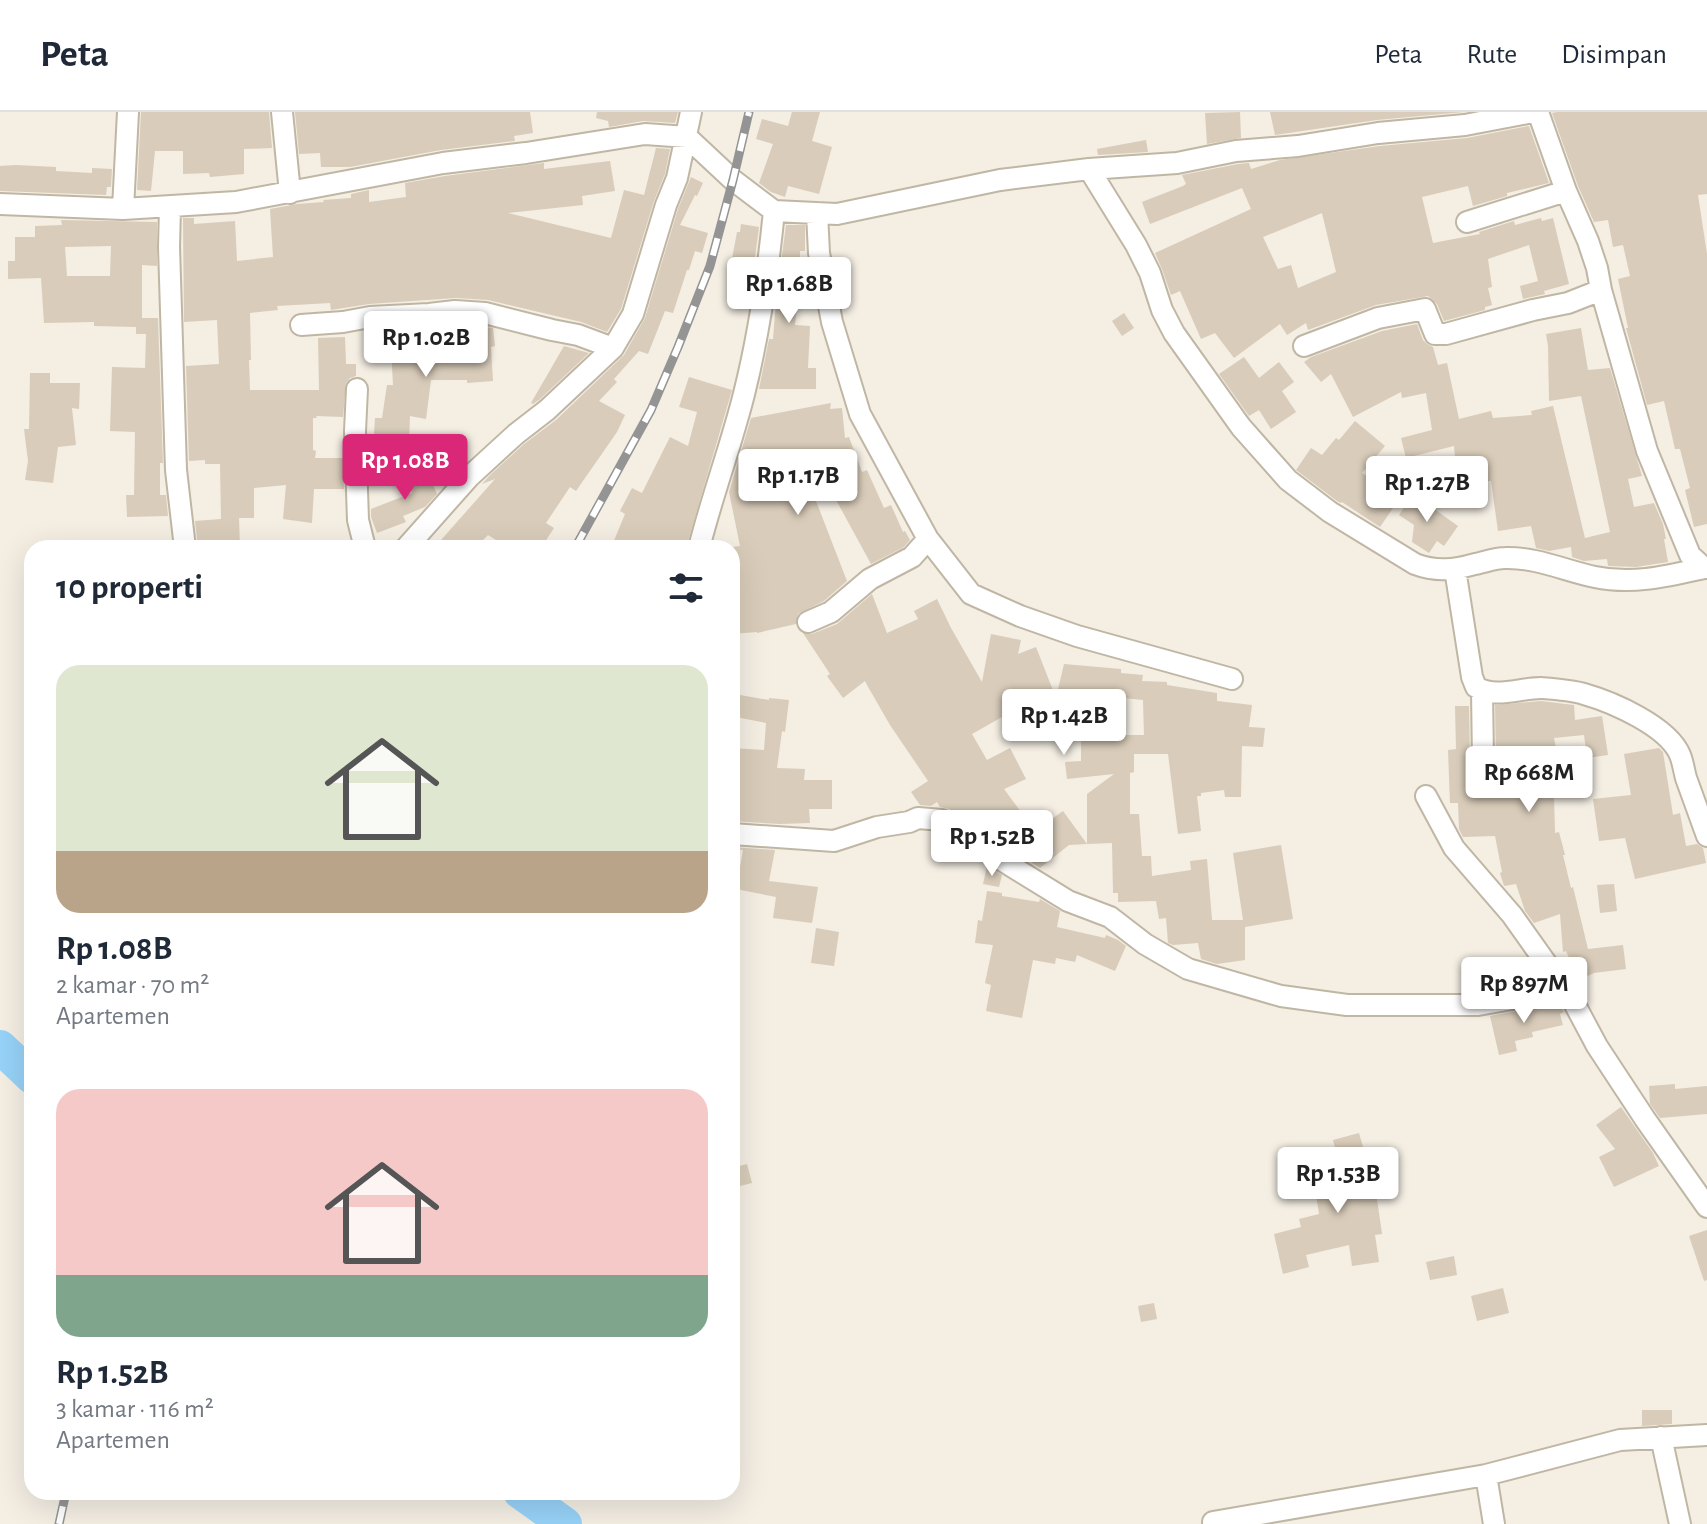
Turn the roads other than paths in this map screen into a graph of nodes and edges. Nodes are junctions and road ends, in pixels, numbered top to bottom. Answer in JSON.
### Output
{"nodes":[{"id":1,"x":128,"y":112,"type":"edge"},
{"id":2,"x":282,"y":112,"type":"edge"},
{"id":3,"x":691,"y":112,"type":"edge"},
{"id":4,"x":1535,"y":112,"type":"edge"},
{"id":5,"x":687,"y":137,"type":"junction"},
{"id":6,"x":1089,"y":169,"type":"junction"},
{"id":7,"x":1566,"y":191,"type":"junction"},
{"id":8,"x":290,"y":193,"type":"junction"},
{"id":9,"x":0,"y":204,"type":"edge"},
{"id":10,"x":170,"y":207,"type":"junction"},
{"id":11,"x":123,"y":209,"type":"junction"},
{"id":12,"x":774,"y":211,"type":"junction"},
{"id":13,"x":817,"y":213,"type":"junction"},
{"id":14,"x":1467,"y":222,"type":"dead end"},
{"id":15,"x":1601,"y":290,"type":"junction"},
{"id":16,"x":301,"y":325,"type":"dead end"},
{"id":17,"x":1304,"y":346,"type":"dead end"},
{"id":18,"x":613,"y":348,"type":"junction"},
{"id":19,"x":357,"y":389,"type":"dead end"},
{"id":20,"x":928,"y":539,"type":"junction"},
{"id":21,"x":184,"y":540,"type":"edge"},
{"id":22,"x":363,"y":540,"type":"edge"},
{"id":23,"x":413,"y":540,"type":"edge"},
{"id":24,"x":701,"y":540,"type":"edge"},
{"id":25,"x":1706,"y":568,"type":"edge"},
{"id":26,"x":1455,"y":569,"type":"junction"},
{"id":27,"x":808,"y":622,"type":"dead end"},
{"id":28,"x":1232,"y":679,"type":"dead end"},
{"id":29,"x":1482,"y":691,"type":"junction"},
{"id":30,"x":1483,"y":761,"type":"dead end"},
{"id":31,"x":1426,"y":796,"type":"dead end"},
{"id":32,"x":740,"y":835,"type":"edge"},
{"id":33,"x":1707,"y":836,"type":"edge"},
{"id":34,"x":1561,"y":985,"type":"junction"},
{"id":35,"x":1707,"y":1207,"type":"edge"},
{"id":36,"x":1707,"y":1435,"type":"edge"},
{"id":37,"x":1661,"y":1437,"type":"junction"},
{"id":38,"x":1486,"y":1475,"type":"junction"},
{"id":39,"x":1213,"y":1522,"type":"edge"},
{"id":40,"x":1494,"y":1524,"type":"edge"},
{"id":41,"x":1680,"y":1524,"type":"edge"}],
"edges":[{"from":1,"to":11,"type":"street"},
{"from":2,"to":8,"type":"street"},
{"from":3,"to":5,"type":"street"},
{"from":4,"to":6,"type":"street"},
{"from":4,"to":7,"type":"street"},
{"from":5,"to":8,"type":"street"},
{"from":5,"to":12,"type":"street"},
{"from":5,"to":18,"type":"street"},
{"from":6,"to":13,"type":"street"},
{"from":6,"to":26,"type":"street"},
{"from":7,"to":14,"type":"street"},
{"from":7,"to":15,"type":"street"},
{"from":8,"to":10,"type":"street"},
{"from":9,"to":11,"type":"street"},
{"from":10,"to":11,"type":"street"},
{"from":10,"to":21,"type":"street"},
{"from":12,"to":13,"type":"street"},
{"from":12,"to":24,"type":"street"},
{"from":13,"to":20,"type":"street"},
{"from":15,"to":17,"type":"street"},
{"from":15,"to":25,"type":"street"},
{"from":16,"to":18,"type":"street"},
{"from":18,"to":23,"type":"street"},
{"from":19,"to":22,"type":"street"},
{"from":20,"to":27,"type":"street"},
{"from":20,"to":28,"type":"street"},
{"from":25,"to":26,"type":"street"},
{"from":26,"to":29,"type":"street"},
{"from":29,"to":30,"type":"street"},
{"from":29,"to":33,"type":"street"},
{"from":31,"to":34,"type":"street"},
{"from":32,"to":34,"type":"street"},
{"from":34,"to":35,"type":"street"},
{"from":36,"to":37,"type":"street"},
{"from":37,"to":38,"type":"street"},
{"from":37,"to":41,"type":"street"},
{"from":38,"to":39,"type":"street"},
{"from":38,"to":40,"type":"street"}]}
